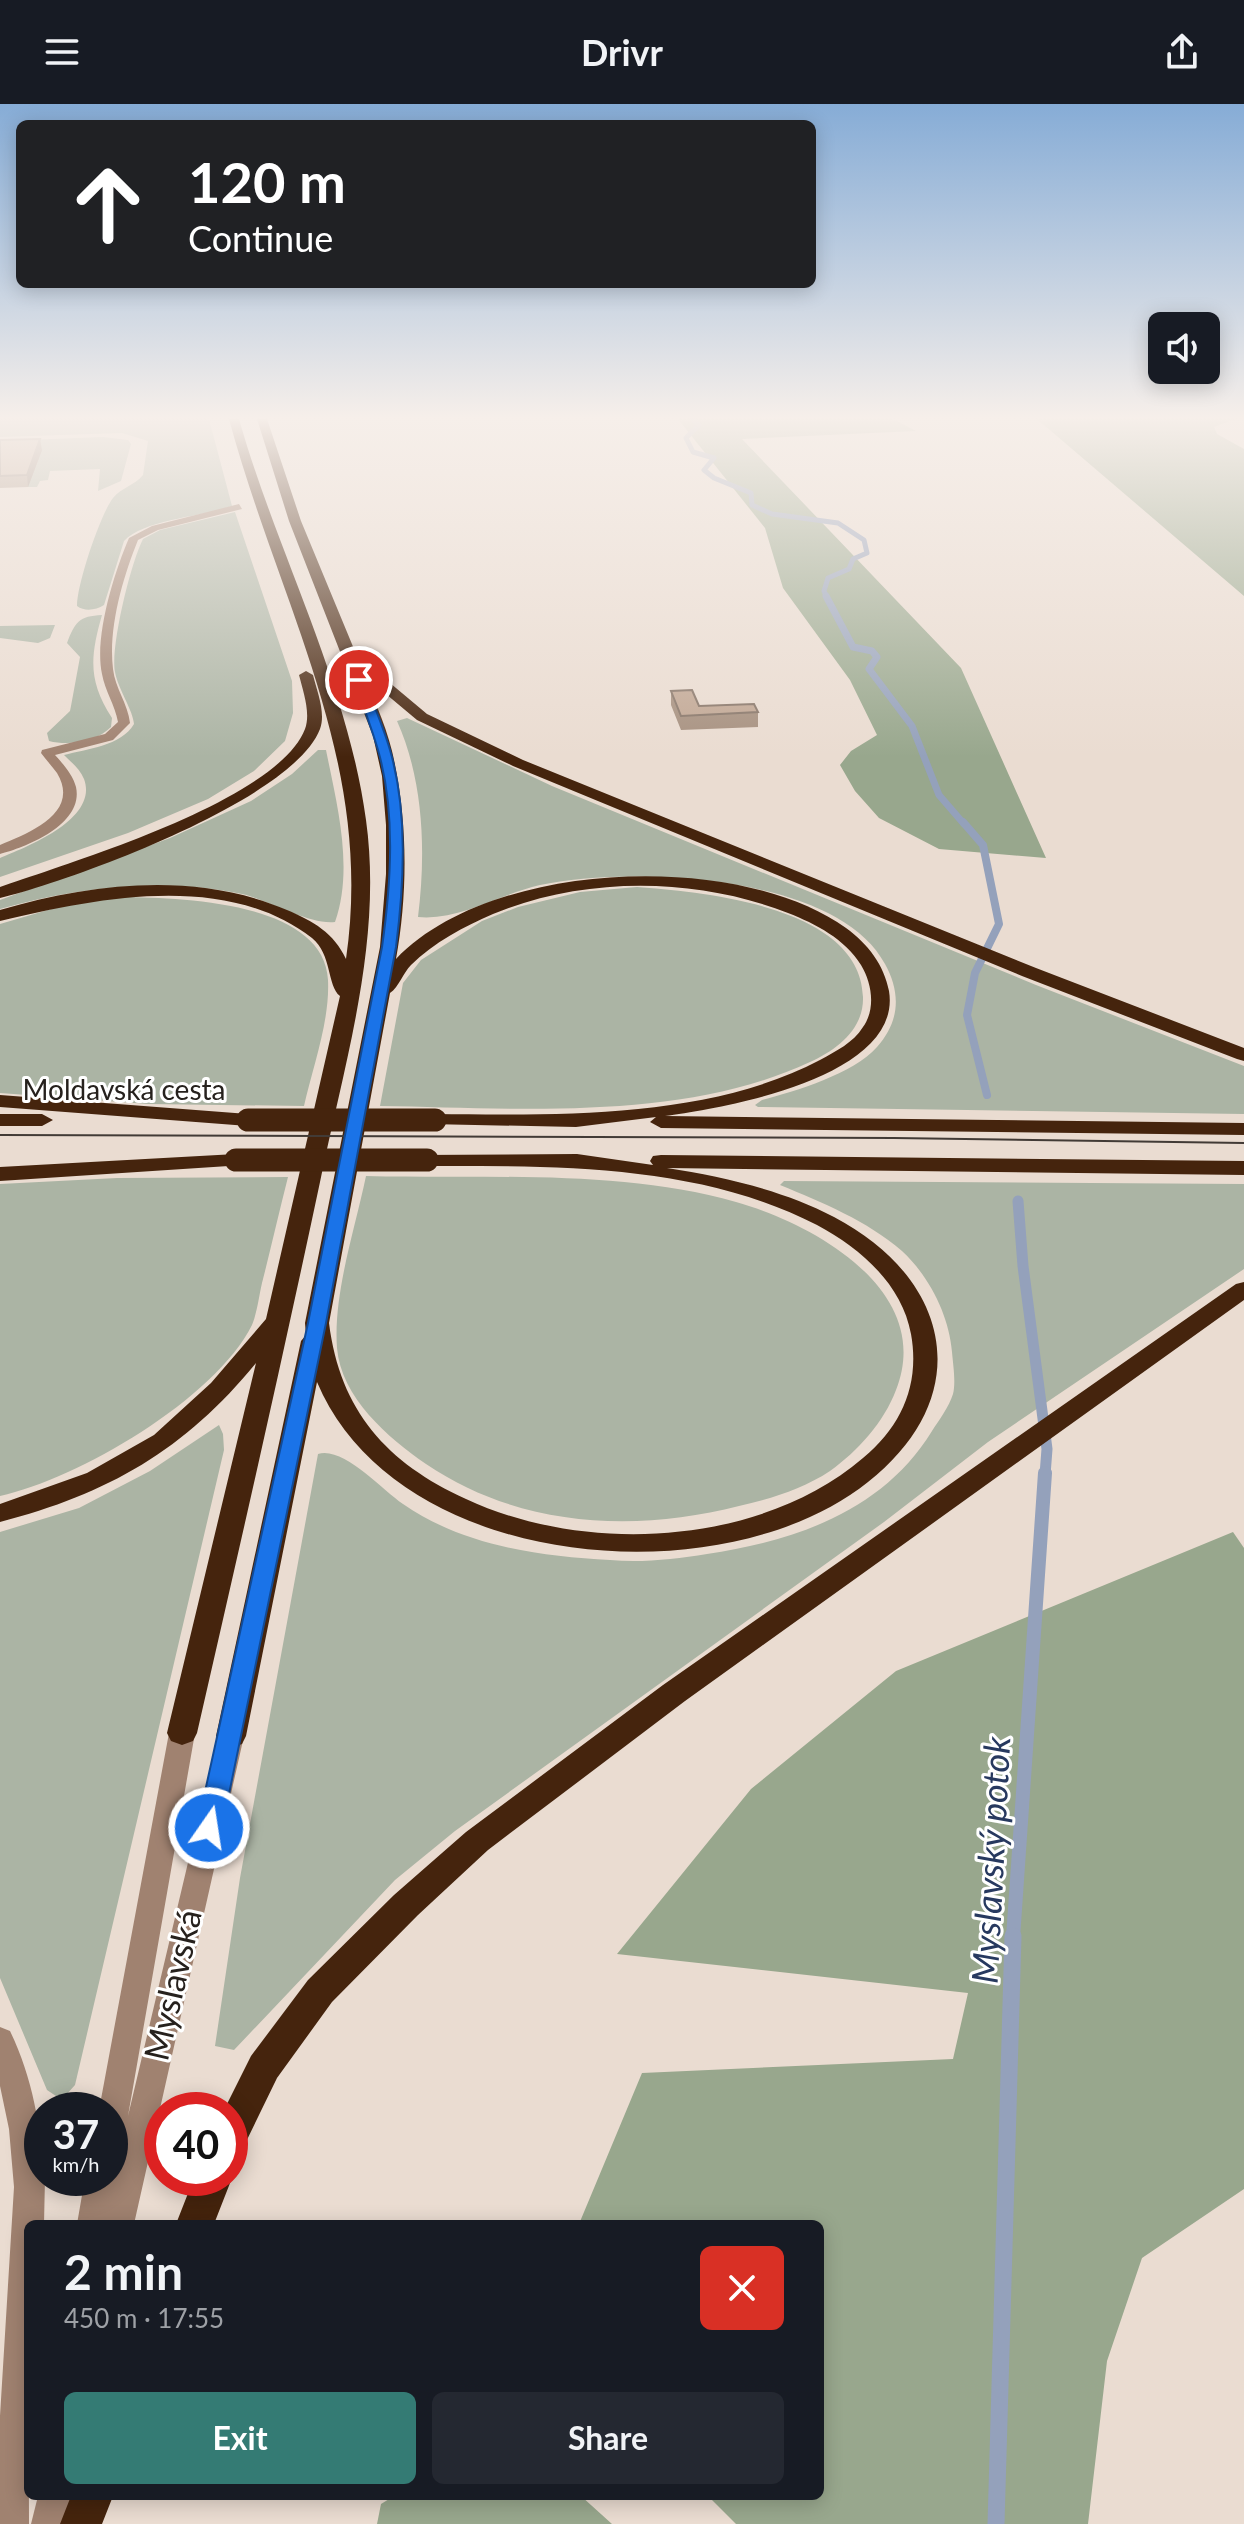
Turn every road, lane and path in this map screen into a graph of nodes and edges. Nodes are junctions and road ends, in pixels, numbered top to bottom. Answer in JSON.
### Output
{"nodes":[{"id":1,"x":147,"y":532,"type":"edge"},
{"id":2,"x":270,"y":532,"type":"edge"},
{"id":3,"x":302,"y":532,"type":"edge"},
{"id":4,"x":340,"y":626,"type":"junction"},
{"id":5,"x":307,"y":630,"type":"junction"},
{"id":6,"x":0,"y":850,"type":"edge"},
{"id":7,"x":0,"y":893,"type":"edge"},
{"id":8,"x":0,"y":916,"type":"edge"},
{"id":9,"x":378,"y":1008,"type":"junction"},
{"id":10,"x":347,"y":1009,"type":"junction"},
{"id":11,"x":1244,"y":1055,"type":"edge"},
{"id":12,"x":0,"y":1101,"type":"edge"},
{"id":13,"x":0,"y":1120,"type":"edge"},
{"id":14,"x":248,"y":1120,"type":"junction"},
{"id":15,"x":563,"y":1121,"type":"junction"},
{"id":16,"x":1244,"y":1129,"type":"edge"},
{"id":17,"x":0,"y":1160,"type":"edge"},
{"id":18,"x":236,"y":1160,"type":"junction"},
{"id":19,"x":562,"y":1160,"type":"junction"},
{"id":20,"x":1244,"y":1168,"type":"edge"},
{"id":21,"x":0,"y":1174,"type":"edge"},
{"id":22,"x":1244,"y":1289,"type":"edge"},
{"id":23,"x":279,"y":1318,"type":"junction"},
{"id":24,"x":317,"y":1323,"type":"junction"},
{"id":25,"x":0,"y":1513,"type":"edge"},
{"id":26,"x":182,"y":1733,"type":"joint"},
{"id":27,"x":231,"y":1736,"type":"joint"},
{"id":28,"x":0,"y":2040,"type":"edge"},
{"id":29,"x":117,"y":2092,"type":"edge"},
{"id":30,"x":248,"y":2099,"type":"edge"},
{"id":31,"x":98,"y":2196,"type":"edge"},
{"id":32,"x":206,"y":2196,"type":"edge"},
{"id":33,"x":28,"y":2220,"type":"edge"},
{"id":34,"x":94,"y":2220,"type":"edge"},
{"id":35,"x":119,"y":2220,"type":"edge"},
{"id":36,"x":197,"y":2220,"type":"edge"},
{"id":37,"x":24,"y":2293,"type":"edge"},
{"id":38,"x":43,"y":2500,"type":"edge"},
{"id":39,"x":55,"y":2500,"type":"edge"},
{"id":40,"x":90,"y":2500,"type":"edge"},
{"id":41,"x":11,"y":2524,"type":"edge"},
{"id":42,"x":39,"y":2524,"type":"edge"},
{"id":43,"x":49,"y":2524,"type":"edge"},
{"id":44,"x":81,"y":2524,"type":"edge"}],
"edges":[{"from":1,"to":6,"type":"street"},
{"from":2,"to":5,"type":"highway","name":"Myslavská"},
{"from":3,"to":4,"type":"highway"},
{"from":4,"to":9,"type":"highway"},
{"from":4,"to":11,"type":"highway"},
{"from":5,"to":7,"type":"highway"},
{"from":5,"to":10,"type":"highway","name":"Myslavská"},
{"from":8,"to":10,"type":"highway"},
{"from":9,"to":15,"type":"highway"},
{"from":9,"to":24,"type":"highway","name":"Myslavská"},
{"from":10,"to":23,"type":"highway","name":"Myslavská"},
{"from":12,"to":14,"type":"highway"},
{"from":13,"to":14,"type":"highway","name":"Moldavská cesta"},
{"from":14,"to":15,"type":"highway","bridge":true},
{"from":15,"to":16,"type":"highway"},
{"from":17,"to":18,"type":"highway"},
{"from":18,"to":19,"type":"highway","bridge":true},
{"from":18,"to":21,"type":"highway"},
{"from":19,"to":20,"type":"highway"},
{"from":19,"to":24,"type":"highway"},
{"from":22,"to":30,"type":"highway"},
{"from":23,"to":25,"type":"highway"},
{"from":23,"to":26,"type":"highway","name":"Myslavská"},
{"from":24,"to":27,"type":"highway","name":"Myslavská"},
{"from":26,"to":29,"type":"street","name":"Myslavská"},
{"from":27,"to":35,"type":"street","name":"Myslavská"},
{"from":28,"to":33,"type":"street"},
{"from":31,"to":34,"type":"street"},
{"from":32,"to":36,"type":"highway"},
{"from":37,"to":41,"type":"street"},
{"from":38,"to":42,"type":"street"},
{"from":39,"to":43,"type":"street"},
{"from":40,"to":44,"type":"highway"}]}
